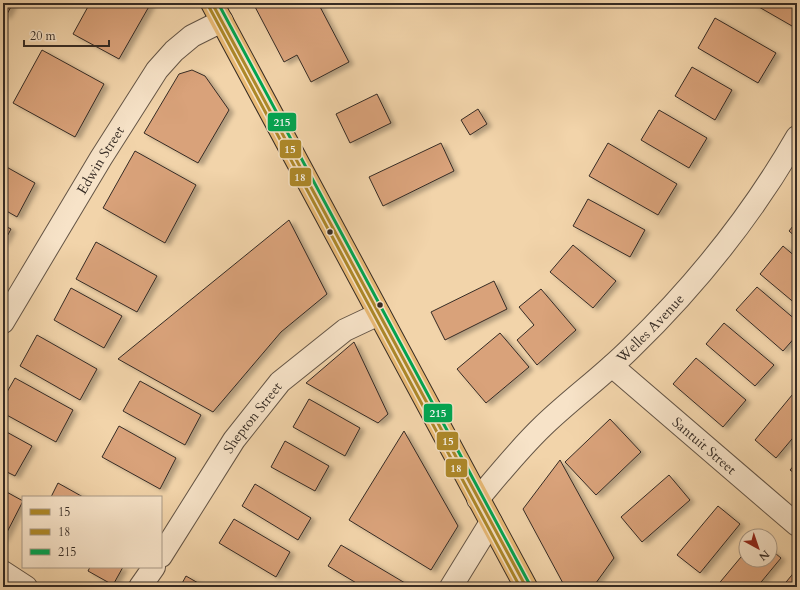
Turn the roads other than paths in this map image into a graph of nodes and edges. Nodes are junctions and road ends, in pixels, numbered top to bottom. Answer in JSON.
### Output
{"nodes":[{"id":1,"x":217,"y":12,"type":"edge"},
{"id":2,"x":795,"y":146,"type":"edge"},
{"id":3,"x":379,"y":314,"type":"junction"},
{"id":4,"x":3,"y":322,"type":"edge"},
{"id":5,"x":612,"y":366,"type":"junction"},
{"id":6,"x":478,"y":498,"type":"junction"},
{"id":7,"x":491,"y":522,"type":"junction"},
{"id":8,"x":797,"y":525,"type":"edge"},
{"id":9,"x":162,"y":554,"type":"edge"},
{"id":10,"x":153,"y":568,"type":"edge"},
{"id":11,"x":3,"y":572,"type":"edge"},
{"id":12,"x":26,"y":587,"type":"edge"},
{"id":13,"x":140,"y":587,"type":"edge"},
{"id":14,"x":451,"y":587,"type":"edge"},
{"id":15,"x":526,"y":587,"type":"edge"}],
"edges":[{"from":1,"to":3,"type":"main road"},
{"from":1,"to":4,"type":"street","name":"Edwin Street"},
{"from":2,"to":5,"type":"street","name":"Welles Avenue"},
{"from":3,"to":6,"type":"main road"},
{"from":3,"to":9,"type":"street","name":"Shepton Street"},
{"from":5,"to":6,"type":"street","name":"Welles Avenue"},
{"from":5,"to":8,"type":"street","name":"Santuit Street"},
{"from":6,"to":7,"type":"main road"},
{"from":7,"to":14,"type":"street"},
{"from":7,"to":15,"type":"main road"},
{"from":10,"to":13,"type":"street"},
{"from":11,"to":12,"type":"street"}]}
